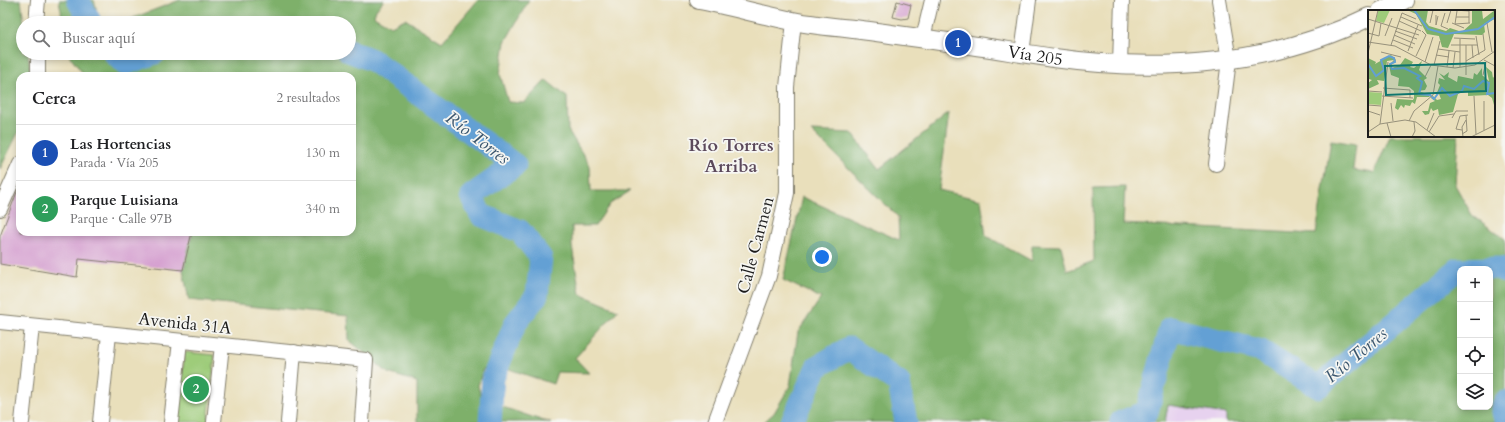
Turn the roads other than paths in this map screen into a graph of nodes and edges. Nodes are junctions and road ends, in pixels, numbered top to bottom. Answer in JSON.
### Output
{"nodes":[{"id":1,"x":38,"y":0,"type":"edge"},
{"id":2,"x":700,"y":0,"type":"edge"},
{"id":3,"x":932,"y":0,"type":"edge"},
{"id":4,"x":1029,"y":0,"type":"edge"},
{"id":5,"x":1122,"y":0,"type":"edge"},
{"id":6,"x":1219,"y":0,"type":"edge"},
{"id":7,"x":1404,"y":0,"type":"edge"},
{"id":8,"x":729,"y":3,"type":"edge"},
{"id":9,"x":1383,"y":10,"type":"edge"},
{"id":10,"x":37,"y":16,"type":"edge"},
{"id":11,"x":1368,"y":18,"type":"edge"},
{"id":12,"x":794,"y":21,"type":"junction"},
{"id":13,"x":923,"y":38,"type":"junction"},
{"id":14,"x":1022,"y":53,"type":"junction"},
{"id":15,"x":38,"y":60,"type":"edge"},
{"id":16,"x":1229,"y":60,"type":"junction"},
{"id":17,"x":1120,"y":64,"type":"junction"},
{"id":18,"x":38,"y":72,"type":"edge"},
{"id":19,"x":1216,"y":164,"type":"dead end"},
{"id":20,"x":16,"y":173,"type":"edge"},
{"id":21,"x":0,"y":209,"type":"edge"},
{"id":22,"x":0,"y":322,"type":"edge"},
{"id":23,"x":32,"y":326,"type":"junction"},
{"id":24,"x":109,"y":334,"type":"junction"},
{"id":25,"x":180,"y":341,"type":"junction"},
{"id":26,"x":222,"y":345,"type":"junction"},
{"id":27,"x":294,"y":352,"type":"junction"},
{"id":28,"x":22,"y":422,"type":"edge"},
{"id":29,"x":100,"y":422,"type":"edge"},
{"id":30,"x":171,"y":422,"type":"edge"},
{"id":31,"x":214,"y":422,"type":"edge"},
{"id":32,"x":288,"y":422,"type":"edge"},
{"id":33,"x":362,"y":422,"type":"edge"},
{"id":34,"x":715,"y":422,"type":"edge"}],
"edges":[{"from":1,"to":10,"type":"street"},
{"from":2,"to":8,"type":"main road","name":"Vía 205"},
{"from":3,"to":13,"type":"street"},
{"from":4,"to":14,"type":"street"},
{"from":5,"to":17,"type":"street"},
{"from":6,"to":16,"type":"street"},
{"from":7,"to":9,"type":"main road"},
{"from":8,"to":12,"type":"main road","name":"Vía 205"},
{"from":11,"to":16,"type":"main road","name":"Vía 205"},
{"from":12,"to":13,"type":"main road","name":"Vía 205"},
{"from":12,"to":34,"type":"street","name":"Calle Carmen"},
{"from":13,"to":14,"type":"main road","name":"Vía 205"},
{"from":14,"to":17,"type":"main road","name":"Vía 205"},
{"from":15,"to":18,"type":"street"},
{"from":16,"to":17,"type":"main road","name":"Vía 205"},
{"from":16,"to":19,"type":"street"},
{"from":20,"to":21,"type":"street"},
{"from":22,"to":23,"type":"street","name":"Avenida 31A"},
{"from":23,"to":24,"type":"street","name":"Avenida 31A"},
{"from":23,"to":28,"type":"street"},
{"from":24,"to":25,"type":"street","name":"Avenida 31A"},
{"from":24,"to":29,"type":"street"},
{"from":25,"to":26,"type":"street","name":"Avenida 31A"},
{"from":25,"to":30,"type":"street"},
{"from":26,"to":27,"type":"street","name":"Avenida 31A"},
{"from":26,"to":31,"type":"street"},
{"from":27,"to":32,"type":"street"},
{"from":27,"to":33,"type":"street","name":"Avenida 31A"}]}
